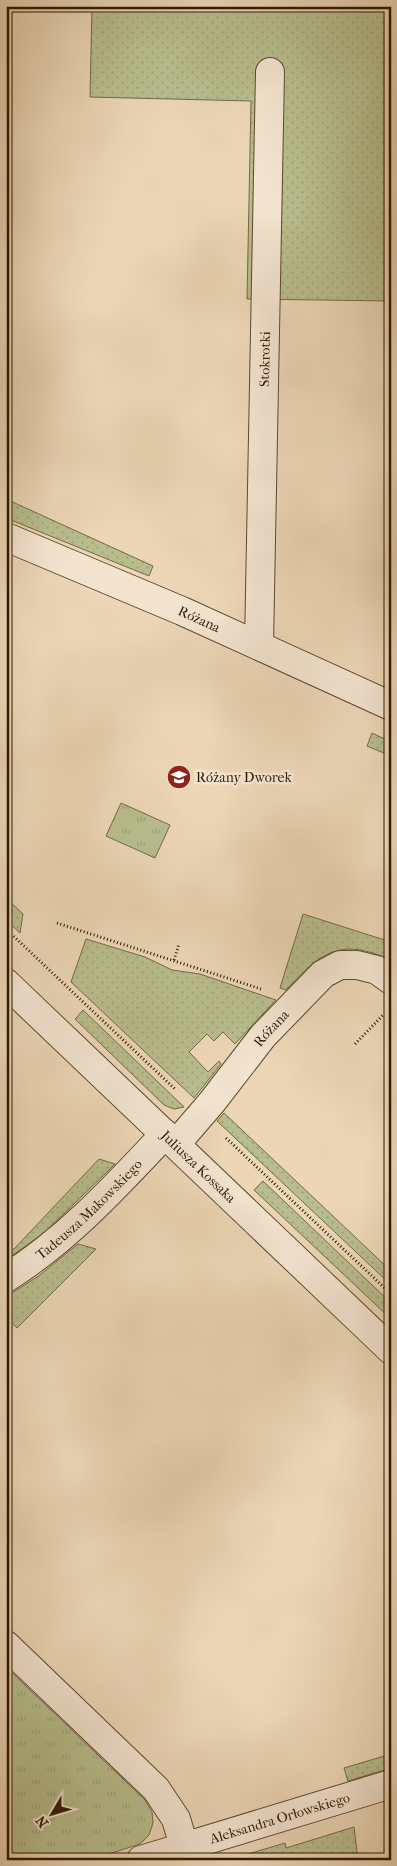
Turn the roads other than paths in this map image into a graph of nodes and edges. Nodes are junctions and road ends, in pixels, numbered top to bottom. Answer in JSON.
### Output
{"nodes":[{"id":1,"x":270,"y":72,"type":"dead end"},
{"id":2,"x":6,"y":537,"type":"edge"},
{"id":3,"x":258,"y":645,"type":"junction"},
{"id":4,"x":391,"y":706,"type":"edge"},
{"id":5,"x":391,"y":980,"type":"edge"},
{"id":6,"x":6,"y":983,"type":"edge"},
{"id":7,"x":170,"y":1139,"type":"junction"},
{"id":8,"x":6,"y":1278,"type":"edge"},
{"id":9,"x":391,"y":1350,"type":"edge"},
{"id":10,"x":6,"y":1644,"type":"edge"},
{"id":11,"x":391,"y":1784,"type":"edge"},
{"id":12,"x":184,"y":1846,"type":"junction"},
{"id":13,"x":141,"y":1860,"type":"edge"}],
"edges":[{"from":1,"to":3,"type":"street","name":"Stokrotki"},
{"from":2,"to":3,"type":"street","name":"Różana"},
{"from":3,"to":4,"type":"street","name":"Różana"},
{"from":5,"to":7,"type":"street","name":"Różana"},
{"from":6,"to":7,"type":"street","name":"Juliusza Kossaka"},
{"from":7,"to":8,"type":"street","name":"Tadeusza Makowskiego"},
{"from":7,"to":9,"type":"street","name":"Juliusza Kossaka"},
{"from":10,"to":12,"type":"street"},
{"from":11,"to":12,"type":"street","name":"Aleksandra Orłowskiego"},
{"from":12,"to":13,"type":"street","name":"Aleksandra Orłowskiego"}]}
